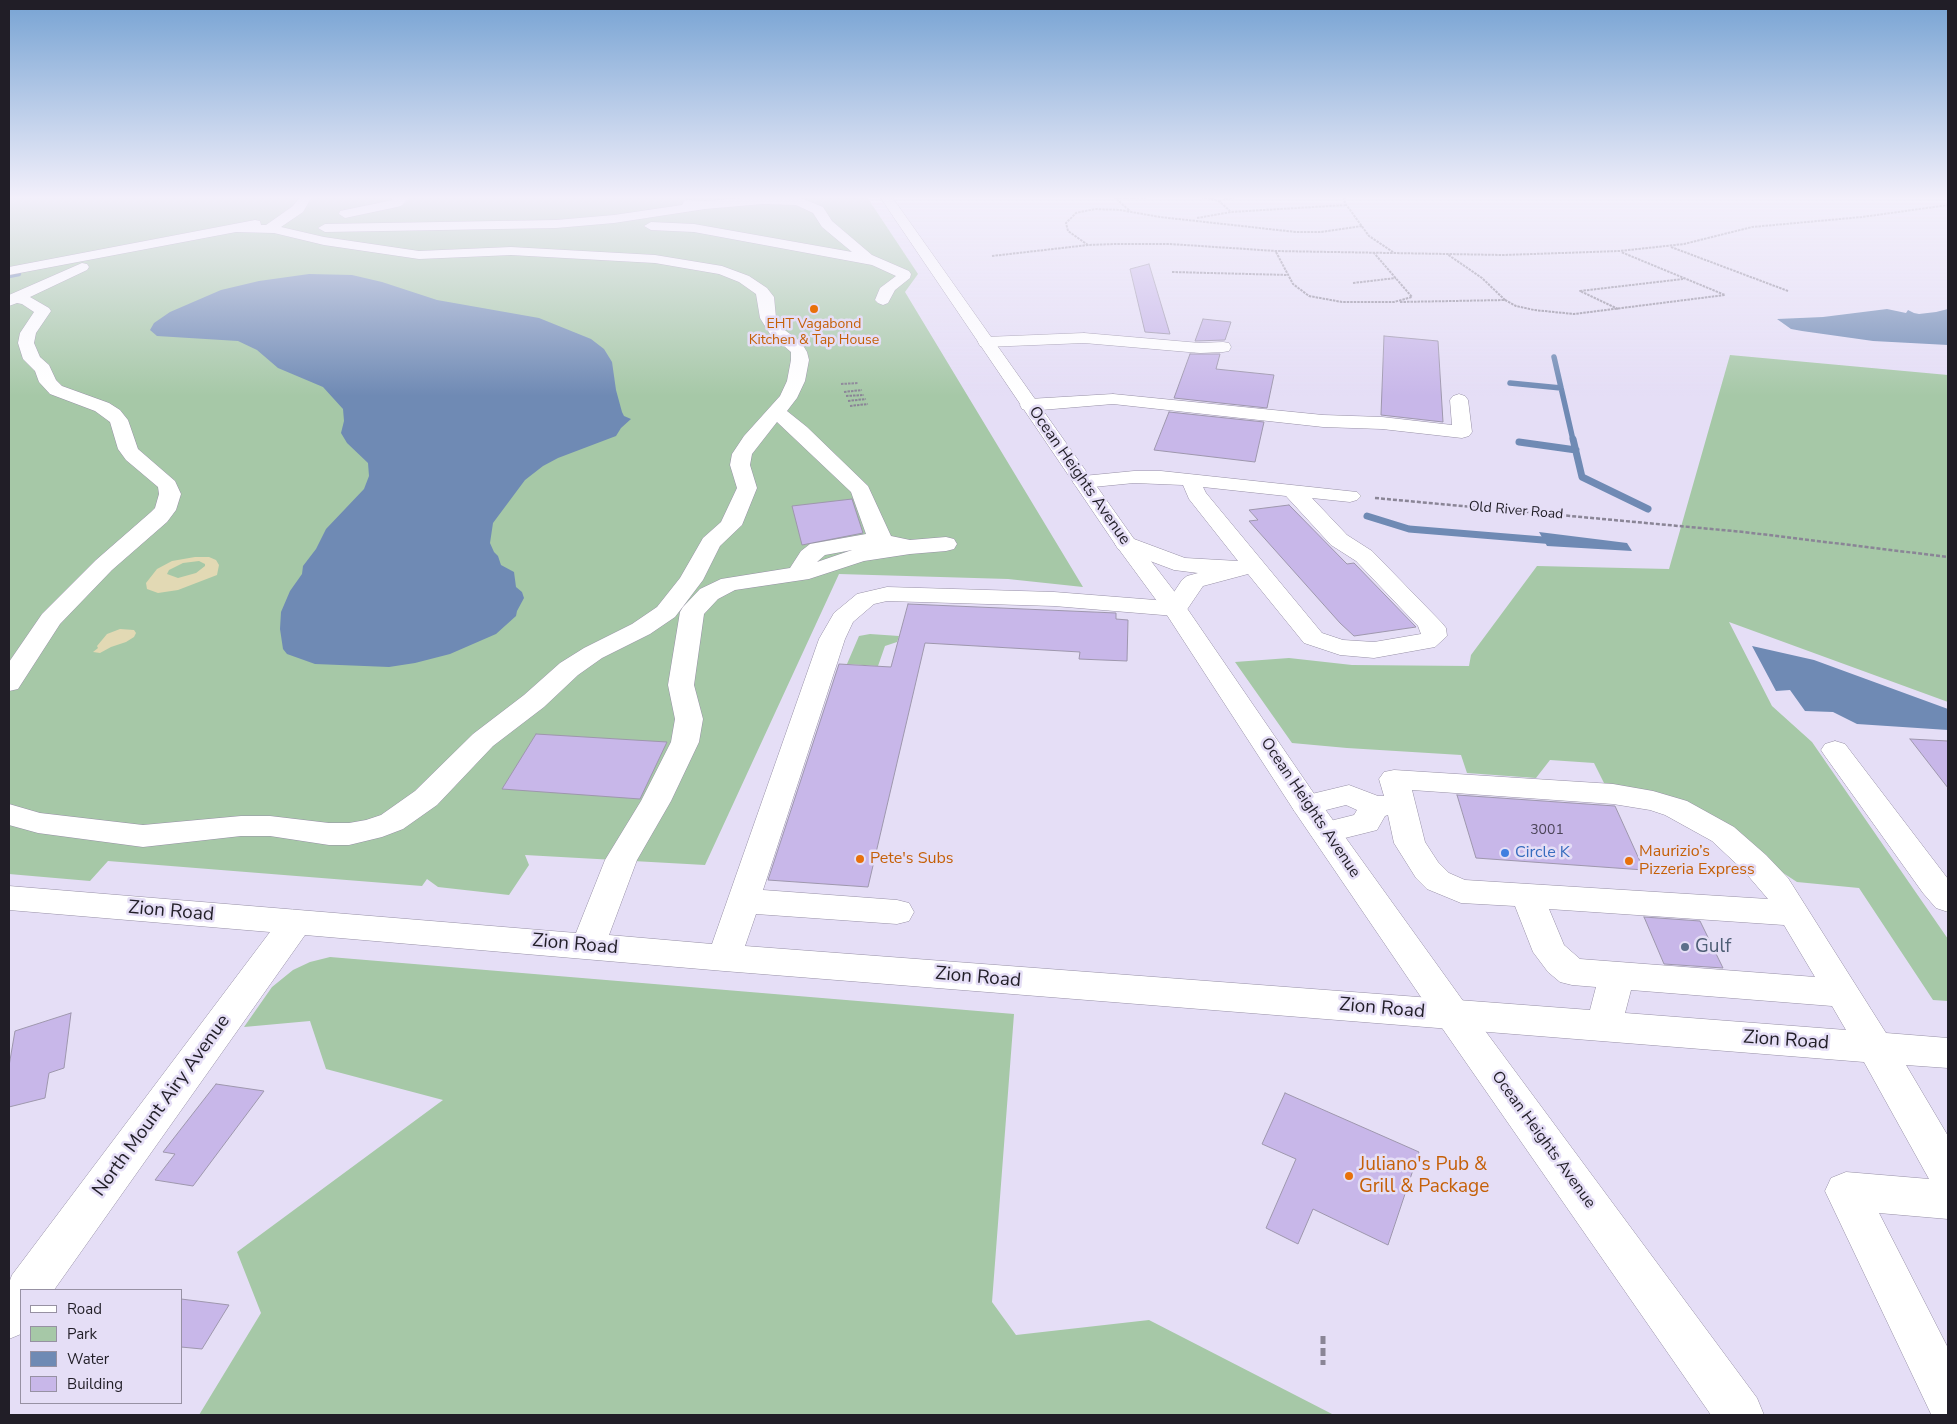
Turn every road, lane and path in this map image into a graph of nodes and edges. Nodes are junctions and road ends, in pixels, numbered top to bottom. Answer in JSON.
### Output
{"nodes":[{"id":1,"x":51,"y":263,"type":"edge"},
{"id":2,"x":92,"y":263,"type":"edge"},
{"id":3,"x":684,"y":263,"type":"edge"},
{"id":4,"x":878,"y":263,"type":"edge"},
{"id":5,"x":932,"y":263,"type":"edge"},
{"id":6,"x":1282,"y":263,"type":"edge"},
{"id":7,"x":1384,"y":263,"type":"edge"},
{"id":8,"x":1461,"y":263,"type":"edge"},
{"id":9,"x":1649,"y":263,"type":"edge"},
{"id":10,"x":1716,"y":263,"type":"edge"},
{"id":11,"x":9,"y":271,"type":"edge"},
{"id":12,"x":1172,"y":272,"type":"dead end"},
{"id":13,"x":1288,"y":274,"type":"junction"},
{"id":14,"x":1396,"y":278,"type":"junction"},
{"id":15,"x":1684,"y":278,"type":"junction"},
{"id":16,"x":1353,"y":283,"type":"dead end"},
{"id":17,"x":1788,"y":290,"type":"dead end"},
{"id":18,"x":12,"y":300,"type":"edge"},
{"id":19,"x":883,"y":300,"type":"dead end"},
{"id":20,"x":1505,"y":300,"type":"junction"},
{"id":21,"x":1394,"y":302,"type":"junction"},
{"id":22,"x":1618,"y":309,"type":"junction"},
{"id":23,"x":986,"y":342,"type":"junction"},
{"id":24,"x":1223,"y":347,"type":"dead end"},
{"id":25,"x":858,"y":382,"type":"dead end"},
{"id":26,"x":841,"y":384,"type":"dead end"},
{"id":27,"x":862,"y":390,"type":"dead end"},
{"id":28,"x":844,"y":392,"type":"dead end"},
{"id":29,"x":1240,"y":393,"type":"dead end"},
{"id":30,"x":864,"y":395,"type":"dead end"},
{"id":31,"x":846,"y":396,"type":"dead end"},
{"id":32,"x":866,"y":399,"type":"dead end"},
{"id":33,"x":1459,"y":400,"type":"dead end"},
{"id":34,"x":848,"y":401,"type":"dead end"},
{"id":35,"x":868,"y":404,"type":"dead end"},
{"id":36,"x":1029,"y":405,"type":"junction"},
{"id":37,"x":850,"y":406,"type":"dead end"},
{"id":38,"x":777,"y":412,"type":"junction"},
{"id":39,"x":1234,"y":419,"type":"junction"},
{"id":40,"x":1193,"y":480,"type":"junction"},
{"id":41,"x":1082,"y":482,"type":"junction"},
{"id":42,"x":1292,"y":490,"type":"junction"},
{"id":43,"x":1350,"y":496,"type":"joint"},
{"id":44,"x":880,"y":539,"type":"junction"},
{"id":45,"x":946,"y":544,"type":"dead end"},
{"id":46,"x":1126,"y":544,"type":"junction"},
{"id":47,"x":910,"y":548,"type":"junction"},
{"id":48,"x":1948,"y":558,"type":"edge"},
{"id":49,"x":1249,"y":567,"type":"junction"},
{"id":50,"x":699,"y":568,"type":"junction"},
{"id":51,"x":798,"y":573,"type":"junction"},
{"id":52,"x":1176,"y":609,"type":"junction"},
{"id":53,"x":692,"y":612,"type":"junction"},
{"id":54,"x":9,"y":683,"type":"edge"},
{"id":55,"x":1835,"y":750,"type":"dead end"},
{"id":56,"x":1306,"y":805,"type":"junction"},
{"id":57,"x":1387,"y":806,"type":"junction"},
{"id":58,"x":9,"y":814,"type":"edge"},
{"id":59,"x":1325,"y":832,"type":"junction"},
{"id":60,"x":1528,"y":896,"type":"junction"},
{"id":61,"x":9,"y":898,"type":"edge"},
{"id":62,"x":743,"y":900,"type":"junction"},
{"id":63,"x":1948,"y":900,"type":"edge"},
{"id":64,"x":897,"y":912,"type":"dead end"},
{"id":65,"x":1794,"y":913,"type":"junction"},
{"id":66,"x":296,"y":922,"type":"junction"},
{"id":67,"x":588,"y":946,"type":"junction"},
{"id":68,"x":724,"y":958,"type":"junction"},
{"id":69,"x":1616,"y":976,"type":"junction"},
{"id":70,"x":1843,"y":993,"type":"junction"},
{"id":71,"x":1453,"y":1015,"type":"junction"},
{"id":72,"x":1604,"y":1027,"type":"junction"},
{"id":73,"x":1875,"y":1048,"type":"junction"},
{"id":74,"x":1948,"y":1053,"type":"edge"},
{"id":75,"x":1948,"y":1174,"type":"edge"},
{"id":76,"x":1948,"y":1200,"type":"edge"},
{"id":77,"x":29,"y":1289,"type":"edge"},
{"id":78,"x":20,"y":1301,"type":"edge"},
{"id":79,"x":9,"y":1317,"type":"edge"},
{"id":80,"x":1323,"y":1336,"type":"dead end"},
{"id":81,"x":1323,"y":1365,"type":"dead end"},
{"id":82,"x":1948,"y":1397,"type":"edge"},
{"id":83,"x":1740,"y":1415,"type":"edge"}],
"edges":[{"from":1,"to":11,"type":"main road"},
{"from":2,"to":18,"type":"main road"},
{"from":3,"to":38,"type":"main road"},
{"from":4,"to":19,"type":"main road"},
{"from":5,"to":23,"type":"main road","name":"Ocean Heights Avenue"},
{"from":6,"to":13,"type":"path"},
{"from":7,"to":14,"type":"path"},
{"from":8,"to":20,"type":"path"},
{"from":9,"to":15,"type":"path"},
{"from":10,"to":17,"type":"path"},
{"from":12,"to":13,"type":"path"},
{"from":13,"to":21,"type":"path"},
{"from":14,"to":16,"type":"path"},
{"from":14,"to":21,"type":"path"},
{"from":15,"to":22,"type":"path"},
{"from":15,"to":22,"type":"path"},
{"from":18,"to":54,"type":"main road"},
{"from":20,"to":21,"type":"path"},
{"from":20,"to":22,"type":"path"},
{"from":23,"to":24,"type":"main road"},
{"from":23,"to":36,"type":"main road","name":"Ocean Heights Avenue"},
{"from":25,"to":26,"type":"path"},
{"from":27,"to":28,"type":"path"},
{"from":29,"to":39,"type":"main road"},
{"from":30,"to":31,"type":"path"},
{"from":32,"to":34,"type":"path"},
{"from":33,"to":39,"type":"main road"},
{"from":35,"to":37,"type":"path"},
{"from":36,"to":39,"type":"main road"},
{"from":36,"to":41,"type":"main road","name":"Ocean Heights Avenue"},
{"from":38,"to":44,"type":"main road"},
{"from":38,"to":50,"type":"main road"},
{"from":40,"to":41,"type":"main road"},
{"from":40,"to":42,"type":"main road"},
{"from":40,"to":49,"type":"main road"},
{"from":41,"to":46,"type":"main road","name":"Ocean Heights Avenue"},
{"from":42,"to":43,"type":"main road"},
{"from":42,"to":49,"type":"main road"},
{"from":43,"to":48,"type":"path","name":"Old River Road"},
{"from":44,"to":47,"type":"main road"},
{"from":44,"to":51,"type":"main road"},
{"from":45,"to":47,"type":"main road"},
{"from":46,"to":49,"type":"main road"},
{"from":46,"to":52,"type":"main road","name":"Ocean Heights Avenue"},
{"from":47,"to":51,"type":"main road"},
{"from":49,"to":52,"type":"main road"},
{"from":50,"to":53,"type":"main road"},
{"from":50,"to":58,"type":"main road"},
{"from":51,"to":53,"type":"main road"},
{"from":52,"to":56,"type":"main road","name":"Ocean Heights Avenue"},
{"from":52,"to":62,"type":"main road"},
{"from":53,"to":67,"type":"main road"},
{"from":55,"to":63,"type":"main road"},
{"from":56,"to":57,"type":"main road"},
{"from":56,"to":59,"type":"main road","name":"Ocean Heights Avenue"},
{"from":57,"to":59,"type":"main road"},
{"from":57,"to":60,"type":"main road"},
{"from":57,"to":65,"type":"main road"},
{"from":59,"to":71,"type":"main road","name":"Ocean Heights Avenue"},
{"from":60,"to":65,"type":"main road"},
{"from":60,"to":69,"type":"main road"},
{"from":61,"to":66,"type":"main road","name":"Zion Road"},
{"from":62,"to":64,"type":"main road"},
{"from":62,"to":68,"type":"main road"},
{"from":65,"to":70,"type":"main road"},
{"from":66,"to":67,"type":"main road","name":"Zion Road"},
{"from":66,"to":77,"type":"main road","name":"North Mount Airy Avenue"},
{"from":67,"to":68,"type":"main road","name":"Zion Road"},
{"from":68,"to":71,"type":"main road","name":"Zion Road"},
{"from":69,"to":70,"type":"main road"},
{"from":69,"to":72,"type":"main road"},
{"from":70,"to":73,"type":"main road"},
{"from":71,"to":72,"type":"main road","name":"Zion Road"},
{"from":71,"to":83,"type":"main road","name":"Ocean Heights Avenue"},
{"from":72,"to":73,"type":"main road","name":"Zion Road"},
{"from":73,"to":74,"type":"main road","name":"Zion Road"},
{"from":73,"to":75,"type":"main road"},
{"from":76,"to":82,"type":"main road"},
{"from":78,"to":79,"type":"main road"},
{"from":80,"to":81,"type":"path"}]}
